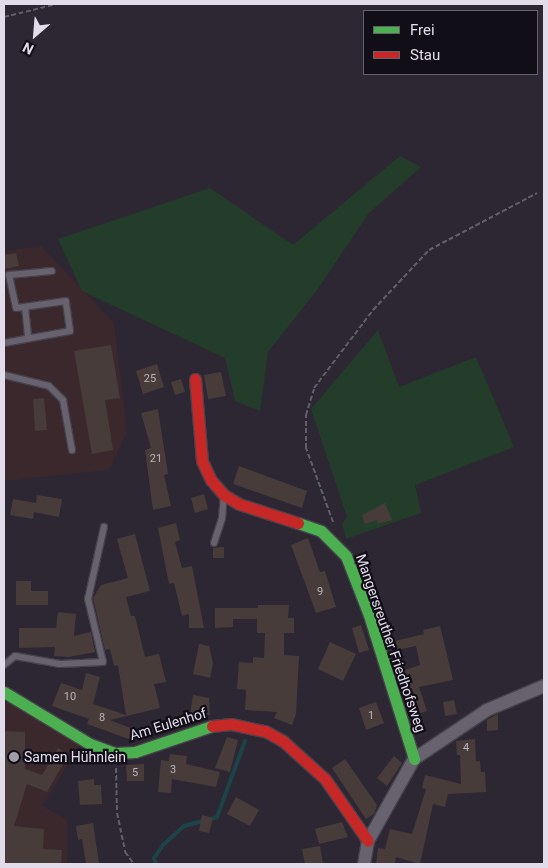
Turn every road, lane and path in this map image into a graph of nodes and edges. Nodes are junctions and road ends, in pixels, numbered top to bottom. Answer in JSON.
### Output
{"nodes":[{"id":1,"x":57,"y":4,"type":"edge"},
{"id":2,"x":4,"y":17,"type":"edge"},
{"id":3,"x":537,"y":193,"type":"dead end"},
{"id":4,"x":52,"y":270,"type":"dead end"},
{"id":5,"x":25,"y":306,"type":"junction"},
{"id":6,"x":28,"y":338,"type":"junction"},
{"id":7,"x":4,"y":343,"type":"edge"},
{"id":8,"x":4,"y":375,"type":"edge"},
{"id":9,"x":195,"y":379,"type":"dead end"},
{"id":10,"x":72,"y":450,"type":"dead end"},
{"id":11,"x":224,"y":495,"type":"junction"},
{"id":12,"x":334,"y":524,"type":"dead end"},
{"id":13,"x":104,"y":527,"type":"dead end"},
{"id":14,"x":214,"y":543,"type":"dead end"},
{"id":15,"x":4,"y":665,"type":"edge"},
{"id":16,"x":544,"y":686,"type":"edge"},
{"id":17,"x":4,"y":692,"type":"edge"},
{"id":18,"x":115,"y":753,"type":"junction"},
{"id":19,"x":414,"y":759,"type":"junction"},
{"id":20,"x":368,"y":841,"type":"junction"},
{"id":21,"x":134,"y":864,"type":"edge"},
{"id":22,"x":364,"y":864,"type":"edge"}],
"edges":[{"from":1,"to":2,"type":"path"},
{"from":3,"to":12,"type":"path"},
{"from":4,"to":5,"type":"lane"},
{"from":5,"to":6,"type":"lane"},
{"from":5,"to":6,"type":"lane"},
{"from":6,"to":7,"type":"lane"},
{"from":8,"to":10,"type":"lane"},
{"from":9,"to":11,"type":"street","name":"Mangersreuther Friedhofsweg"},
{"from":11,"to":14,"type":"lane"},
{"from":11,"to":19,"type":"street","name":"Mangersreuther Friedhofsweg"},
{"from":13,"to":15,"type":"lane"},
{"from":16,"to":19,"type":"street"},
{"from":17,"to":18,"type":"street","name":"Am Eulenhof"},
{"from":18,"to":20,"type":"street","name":"Am Eulenhof"},
{"from":18,"to":21,"type":"path"},
{"from":19,"to":20,"type":"street"},
{"from":20,"to":22,"type":"street"}]}
